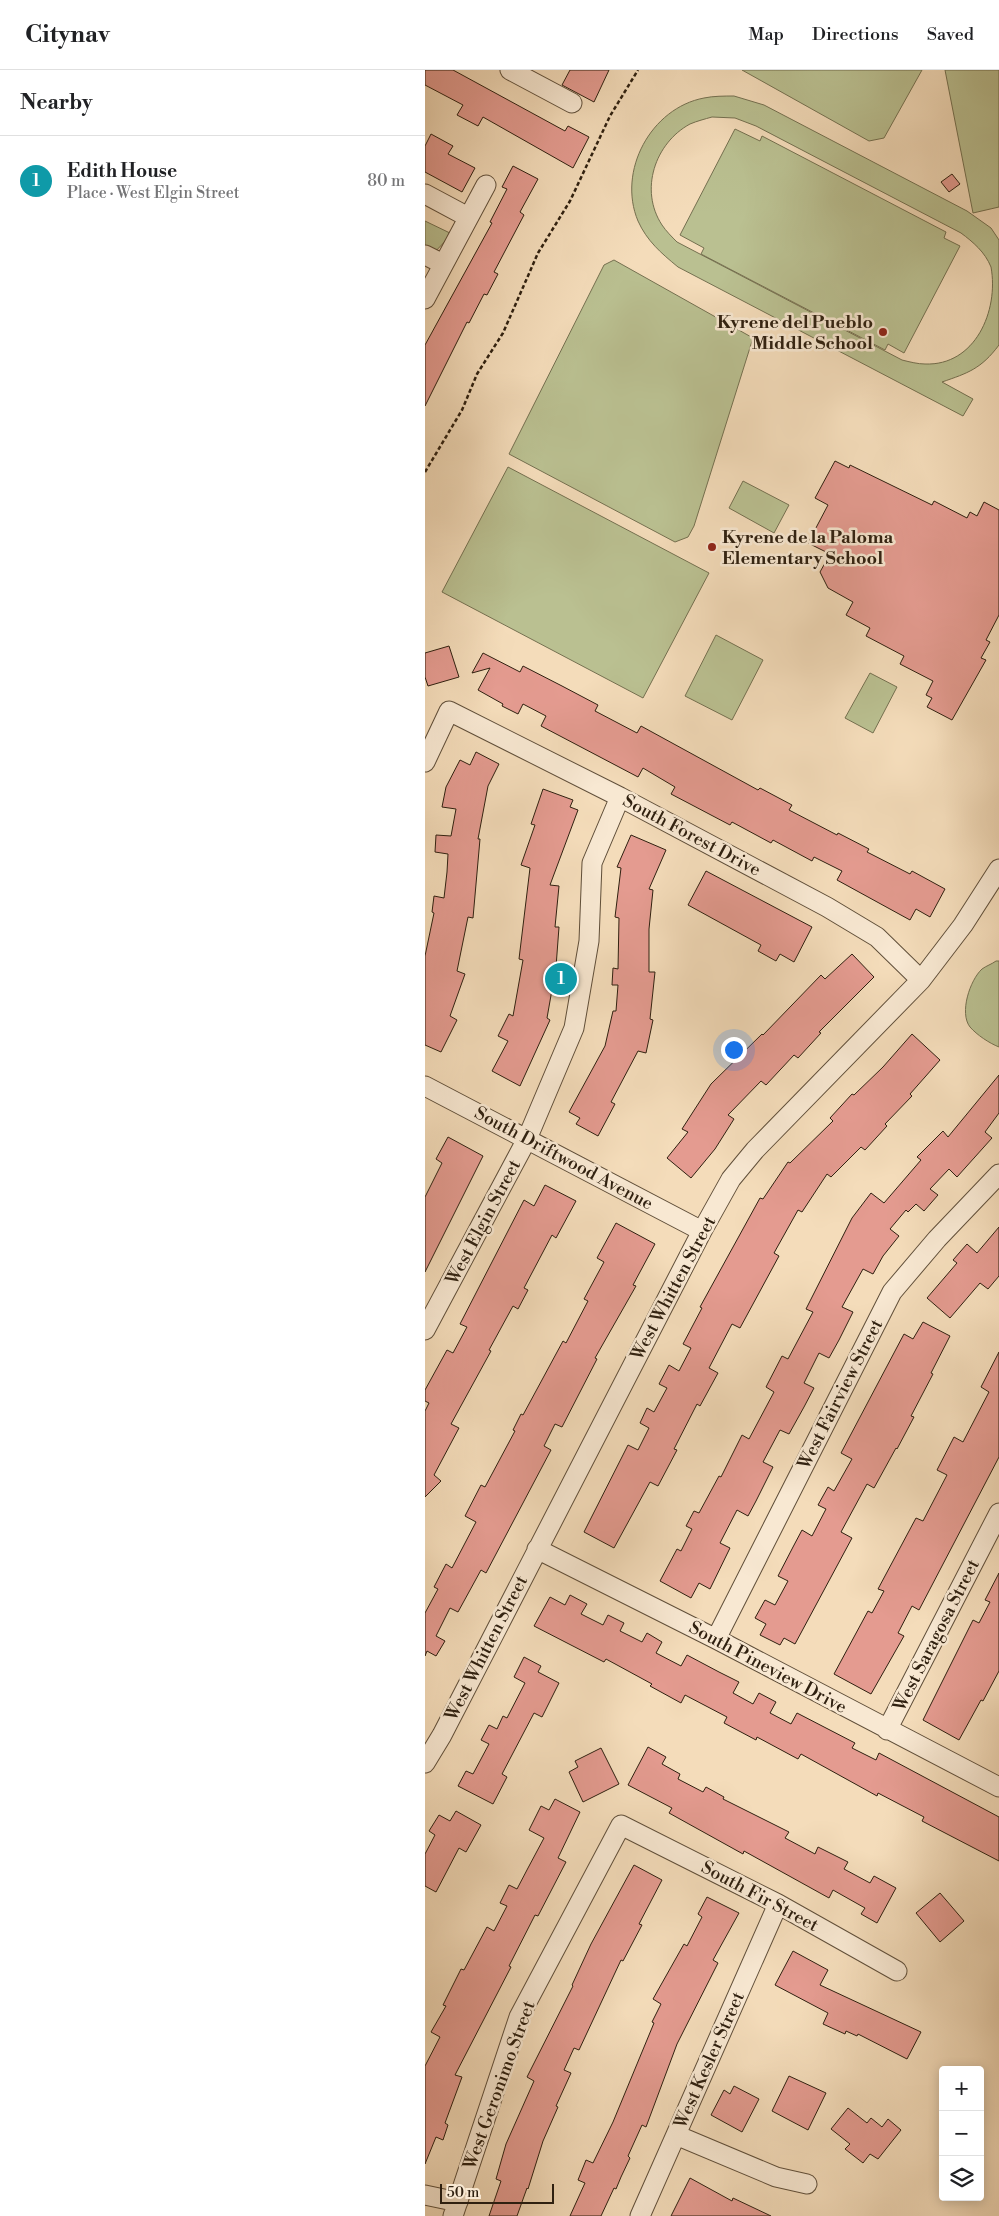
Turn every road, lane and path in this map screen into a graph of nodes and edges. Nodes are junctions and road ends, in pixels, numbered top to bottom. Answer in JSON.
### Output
{"nodes":[{"id":1,"x":510,"y":70,"type":"edge"},
{"id":2,"x":638,"y":70,"type":"edge"},
{"id":3,"x":541,"y":77,"type":"edge"},
{"id":4,"x":572,"y":103,"type":"dead end"},
{"id":5,"x":486,"y":184,"type":"dead end"},
{"id":6,"x":425,"y":194,"type":"edge"},
{"id":7,"x":469,"y":217,"type":"junction"},
{"id":8,"x":425,"y":255,"type":"edge"},
{"id":9,"x":443,"y":264,"type":"junction"},
{"id":10,"x":425,"y":299,"type":"edge"},
{"id":11,"x":425,"y":472,"type":"edge"},
{"id":12,"x":425,"y":762,"type":"edge"},
{"id":13,"x":620,"y":797,"type":"junction"},
{"id":14,"x":997,"y":878,"type":"edge"},
{"id":15,"x":921,"y":980,"type":"junction"},
{"id":16,"x":425,"y":1086,"type":"edge"},
{"id":17,"x":527,"y":1139,"type":"junction"},
{"id":18,"x":999,"y":1174,"type":"edge"},
{"id":19,"x":702,"y":1230,"type":"junction"},
{"id":20,"x":425,"y":1330,"type":"edge"},
{"id":21,"x":999,"y":1513,"type":"edge"},
{"id":22,"x":537,"y":1549,"type":"junction"},
{"id":23,"x":716,"y":1639,"type":"junction"},
{"id":24,"x":887,"y":1730,"type":"junction"},
{"id":25,"x":425,"y":1763,"type":"edge"},
{"id":26,"x":999,"y":1787,"type":"edge"},
{"id":27,"x":621,"y":1825,"type":"joint"},
{"id":28,"x":778,"y":1904,"type":"junction"},
{"id":29,"x":897,"y":1971,"type":"dead end"},
{"id":30,"x":676,"y":2135,"type":"junction"},
{"id":31,"x":807,"y":2184,"type":"dead end"},
{"id":32,"x":425,"y":2195,"type":"edge"},
{"id":33,"x":455,"y":2209,"type":"edge"},
{"id":34,"x":640,"y":2216,"type":"edge"}],
"edges":[{"from":1,"to":3,"type":"street"},
{"from":2,"to":11,"type":"path"},
{"from":3,"to":4,"type":"street"},
{"from":5,"to":7,"type":"street"},
{"from":6,"to":7,"type":"street"},
{"from":7,"to":9,"type":"street"},
{"from":8,"to":9,"type":"street"},
{"from":9,"to":10,"type":"street"},
{"from":12,"to":13,"type":"street","name":"South Forest Drive"},
{"from":13,"to":15,"type":"street","name":"South Forest Drive"},
{"from":13,"to":17,"type":"street","name":"West Elgin Street"},
{"from":14,"to":15,"type":"street","name":"West Whitten Street"},
{"from":15,"to":19,"type":"street","name":"West Whitten Street"},
{"from":16,"to":17,"type":"street","name":"South Driftwood Avenue"},
{"from":17,"to":19,"type":"street","name":"South Driftwood Avenue"},
{"from":17,"to":20,"type":"street","name":"West Elgin Street"},
{"from":18,"to":23,"type":"street","name":"West Fairview Street"},
{"from":19,"to":22,"type":"street","name":"West Whitten Street"},
{"from":21,"to":24,"type":"street","name":"West Saragosa Street"},
{"from":22,"to":23,"type":"street","name":"South Pineview Drive"},
{"from":22,"to":25,"type":"street","name":"West Whitten Street"},
{"from":23,"to":24,"type":"street","name":"South Pineview Drive"},
{"from":24,"to":26,"type":"street","name":"South Pineview Drive"},
{"from":27,"to":28,"type":"street","name":"South Fir Street"},
{"from":27,"to":33,"type":"street","name":"West Geronimo Street"},
{"from":28,"to":29,"type":"street","name":"South Fir Street"},
{"from":28,"to":30,"type":"street","name":"West Kesler Street"},
{"from":30,"to":31,"type":"street"},
{"from":30,"to":34,"type":"street","name":"West Kesler Street"},
{"from":32,"to":33,"type":"street"}]}
